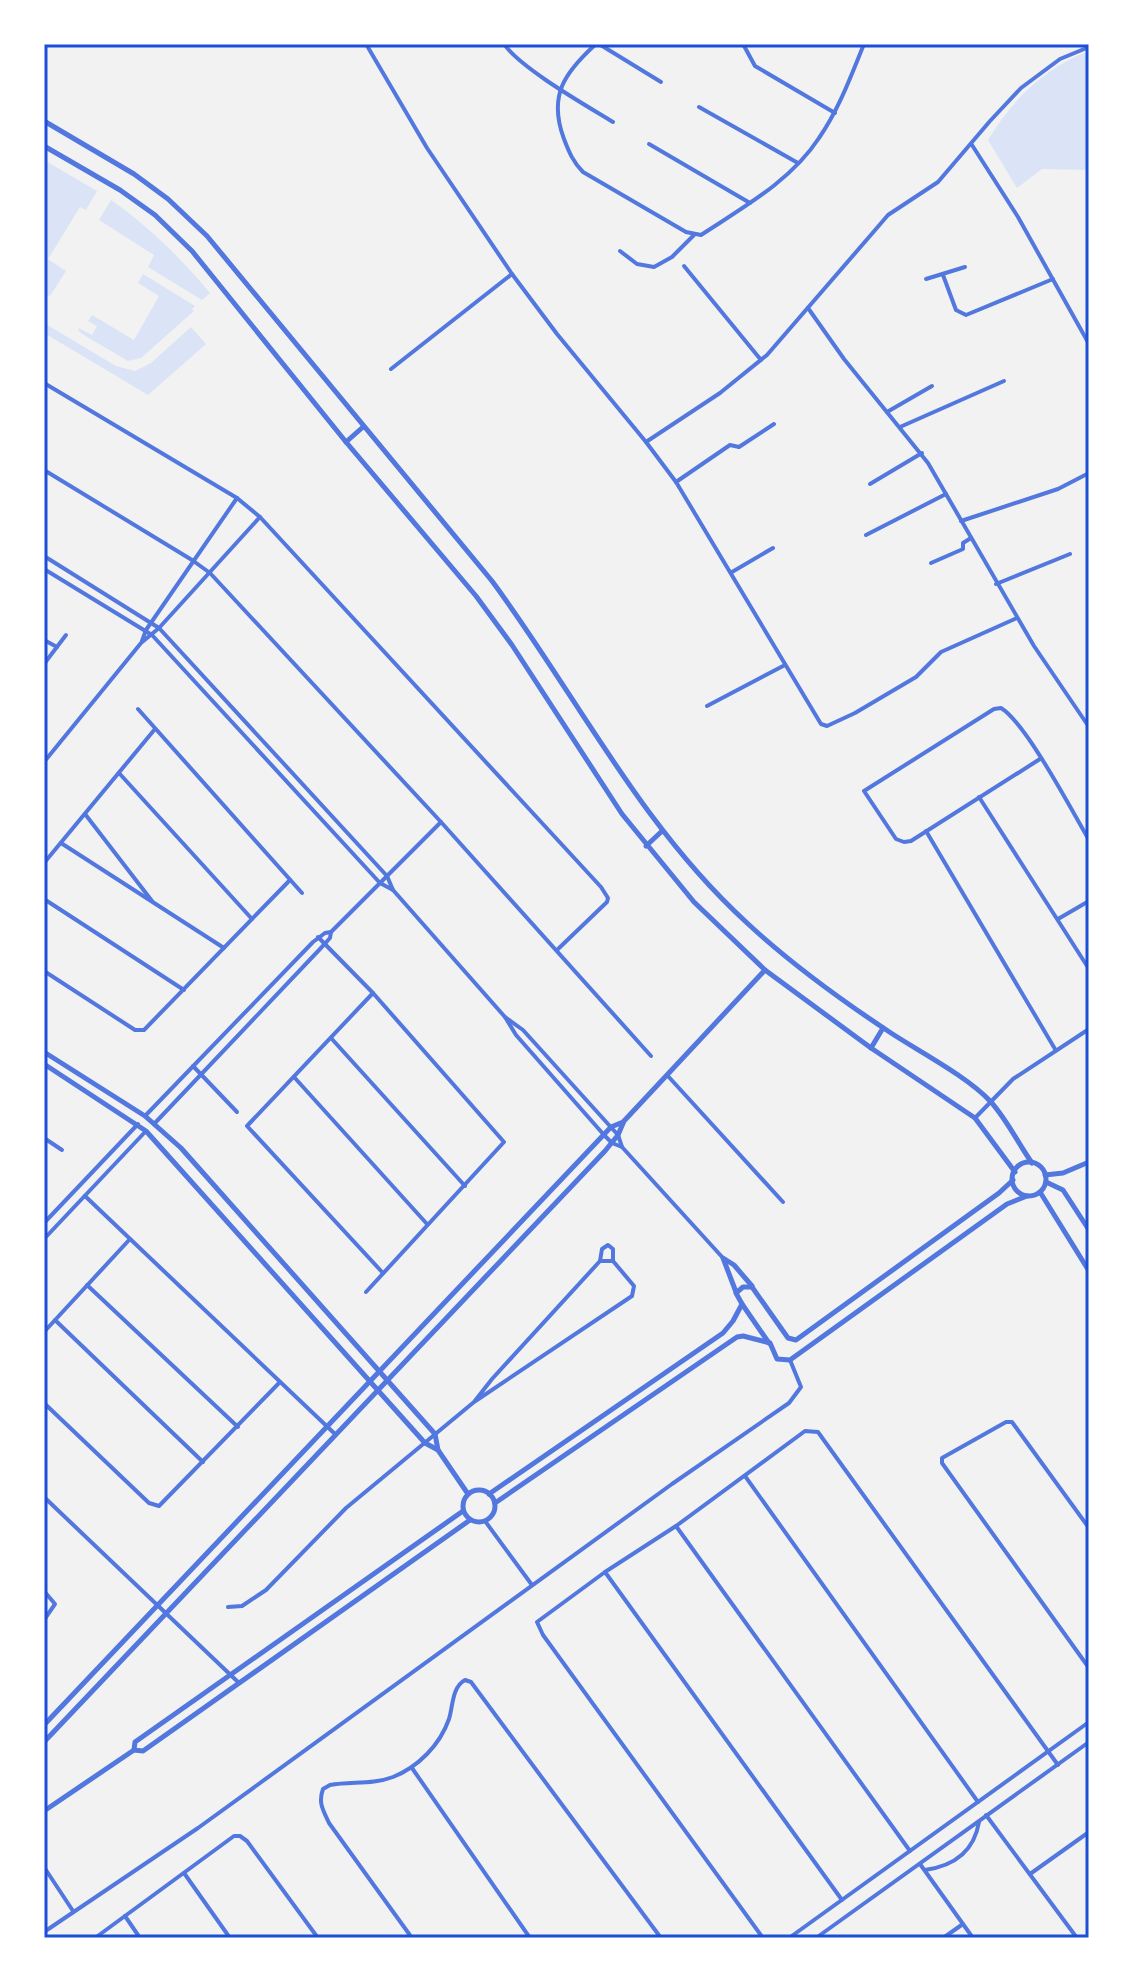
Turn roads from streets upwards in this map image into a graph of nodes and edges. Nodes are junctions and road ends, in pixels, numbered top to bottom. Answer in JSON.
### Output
{"nodes":[{"id":1,"x":366,"y":44,"type":"edge"},
{"id":2,"x":504,"y":44,"type":"edge"},
{"id":3,"x":597,"y":44,"type":"edge"},
{"id":4,"x":743,"y":44,"type":"edge"},
{"id":5,"x":864,"y":44,"type":"edge"},
{"id":6,"x":1089,"y":47,"type":"edge"},
{"id":7,"x":661,"y":82,"type":"dead end"},
{"id":8,"x":560,"y":89,"type":"junction"},
{"id":9,"x":699,"y":107,"type":"dead end"},
{"id":10,"x":835,"y":113,"type":"junction"},
{"id":11,"x":44,"y":121,"type":"edge"},
{"id":12,"x":613,"y":122,"type":"dead end"},
{"id":13,"x":649,"y":144,"type":"dead end"},
{"id":14,"x":972,"y":145,"type":"junction"},
{"id":15,"x":44,"y":146,"type":"edge"},
{"id":16,"x":798,"y":163,"type":"junction"},
{"id":17,"x":750,"y":203,"type":"junction"},
{"id":18,"x":694,"y":235,"type":"junction"},
{"id":19,"x":620,"y":251,"type":"dead end"},
{"id":20,"x":684,"y":266,"type":"dead end"},
{"id":21,"x":965,"y":267,"type":"dead end"},
{"id":22,"x":512,"y":274,"type":"junction"},
{"id":23,"x":943,"y":275,"type":"junction"},
{"id":24,"x":926,"y":279,"type":"dead end"},
{"id":25,"x":1053,"y":279,"type":"junction"},
{"id":26,"x":808,"y":308,"type":"junction"},
{"id":27,"x":1088,"y":340,"type":"edge"},
{"id":28,"x":761,"y":360,"type":"junction"},
{"id":29,"x":391,"y":369,"type":"dead end"},
{"id":30,"x":1004,"y":381,"type":"dead end"},
{"id":31,"x":44,"y":383,"type":"edge"},
{"id":32,"x":932,"y":386,"type":"dead end"},
{"id":33,"x":887,"y":412,"type":"junction"},
{"id":34,"x":774,"y":424,"type":"dead end"},
{"id":35,"x":363,"y":427,"type":"junction"},
{"id":36,"x":900,"y":427,"type":"junction"},
{"id":37,"x":346,"y":442,"type":"junction"},
{"id":38,"x":646,"y":442,"type":"junction"},
{"id":39,"x":922,"y":453,"type":"junction"},
{"id":40,"x":44,"y":470,"type":"edge"},
{"id":41,"x":1089,"y":473,"type":"edge"},
{"id":42,"x":676,"y":482,"type":"junction"},
{"id":43,"x":870,"y":484,"type":"dead end"},
{"id":44,"x":946,"y":494,"type":"junction"},
{"id":45,"x":237,"y":498,"type":"junction"},
{"id":46,"x":260,"y":517,"type":"junction"},
{"id":47,"x":961,"y":521,"type":"junction"},
{"id":48,"x":866,"y":535,"type":"dead end"},
{"id":49,"x":971,"y":538,"type":"junction"},
{"id":50,"x":773,"y":548,"type":"dead end"},
{"id":51,"x":1070,"y":554,"type":"dead end"},
{"id":52,"x":44,"y":556,"type":"edge"},
{"id":53,"x":192,"y":560,"type":"junction"},
{"id":54,"x":931,"y":563,"type":"dead end"},
{"id":55,"x":44,"y":569,"type":"edge"},
{"id":56,"x":732,"y":572,"type":"junction"},
{"id":57,"x":210,"y":573,"type":"junction"},
{"id":58,"x":996,"y":584,"type":"junction"},
{"id":59,"x":1017,"y":618,"type":"junction"},
{"id":60,"x":152,"y":622,"type":"junction"},
{"id":61,"x":159,"y":628,"type":"junction"},
{"id":62,"x":146,"y":630,"type":"junction"},
{"id":63,"x":66,"y":635,"type":"dead end"},
{"id":64,"x":152,"y":635,"type":"junction"},
{"id":65,"x":44,"y":640,"type":"edge"},
{"id":66,"x":141,"y":643,"type":"junction"},
{"id":67,"x":57,"y":647,"type":"junction"},
{"id":68,"x":44,"y":664,"type":"edge"},
{"id":69,"x":785,"y":665,"type":"junction"},
{"id":70,"x":707,"y":706,"type":"dead end"},
{"id":71,"x":138,"y":709,"type":"dead end"},
{"id":72,"x":1089,"y":727,"type":"edge"},
{"id":73,"x":155,"y":729,"type":"junction"},
{"id":74,"x":1040,"y":759,"type":"junction"},
{"id":75,"x":44,"y":762,"type":"edge"},
{"id":76,"x":119,"y":773,"type":"junction"},
{"id":77,"x":979,"y":797,"type":"junction"},
{"id":78,"x":85,"y":814,"type":"junction"},
{"id":79,"x":441,"y":822,"type":"junction"},
{"id":80,"x":926,"y":831,"type":"junction"},
{"id":81,"x":661,"y":832,"type":"junction"},
{"id":82,"x":1089,"y":840,"type":"edge"},
{"id":83,"x":61,"y":843,"type":"junction"},
{"id":84,"x":646,"y":846,"type":"junction"},
{"id":85,"x":44,"y":863,"type":"edge"},
{"id":86,"x":387,"y":876,"type":"junction"},
{"id":87,"x":290,"y":880,"type":"junction"},
{"id":88,"x":380,"y":883,"type":"junction"},
{"id":89,"x":393,"y":890,"type":"junction"},
{"id":90,"x":302,"y":893,"type":"dead end"},
{"id":91,"x":44,"y":899,"type":"edge"},
{"id":92,"x":1089,"y":901,"type":"edge"},
{"id":93,"x":154,"y":904,"type":"junction"},
{"id":94,"x":252,"y":919,"type":"junction"},
{"id":95,"x":1058,"y":919,"type":"junction"},
{"id":96,"x":331,"y":932,"type":"junction"},
{"id":97,"x":318,"y":937,"type":"junction"},
{"id":98,"x":325,"y":944,"type":"junction"},
{"id":99,"x":224,"y":948,"type":"junction"},
{"id":100,"x":557,"y":950,"type":"junction"},
{"id":101,"x":1089,"y":969,"type":"edge"},
{"id":102,"x":765,"y":970,"type":"junction"},
{"id":103,"x":283,"y":973,"type":"junction"},
{"id":104,"x":45,"y":974,"type":"edge"},
{"id":105,"x":291,"y":980,"type":"junction"},
{"id":106,"x":184,"y":990,"type":"junction"},
{"id":107,"x":373,"y":993,"type":"junction"},
{"id":108,"x":505,"y":1017,"type":"junction"},
{"id":109,"x":883,"y":1028,"type":"junction"},
{"id":110,"x":1089,"y":1029,"type":"edge"},
{"id":111,"x":331,"y":1038,"type":"junction"},
{"id":112,"x":871,"y":1048,"type":"junction"},
{"id":113,"x":1055,"y":1049,"type":"junction"},
{"id":114,"x":44,"y":1052,"type":"edge"},
{"id":115,"x":651,"y":1056,"type":"dead end"},
{"id":116,"x":44,"y":1064,"type":"edge"},
{"id":117,"x":193,"y":1066,"type":"junction"},
{"id":118,"x":200,"y":1074,"type":"junction"},
{"id":119,"x":667,"y":1075,"type":"junction"},
{"id":120,"x":294,"y":1077,"type":"junction"},
{"id":121,"x":990,"y":1101,"type":"junction"},
{"id":122,"x":237,"y":1112,"type":"dead end"},
{"id":123,"x":145,"y":1116,"type":"junction"},
{"id":124,"x":975,"y":1118,"type":"junction"},
{"id":125,"x":624,"y":1121,"type":"junction"},
{"id":126,"x":138,"y":1124,"type":"junction"},
{"id":127,"x":154,"y":1124,"type":"junction"},
{"id":128,"x":611,"y":1127,"type":"junction"},
{"id":129,"x":146,"y":1131,"type":"junction"},
{"id":130,"x":604,"y":1135,"type":"junction"},
{"id":131,"x":618,"y":1135,"type":"junction"},
{"id":132,"x":44,"y":1138,"type":"edge"},
{"id":133,"x":612,"y":1143,"type":"junction"},
{"id":134,"x":622,"y":1147,"type":"junction"},
{"id":135,"x":62,"y":1150,"type":"dead end"},
{"id":136,"x":1089,"y":1162,"type":"edge"},
{"id":137,"x":1032,"y":1163,"type":"junction"},
{"id":138,"x":195,"y":1164,"type":"junction"},
{"id":139,"x":1015,"y":1172,"type":"junction"},
{"id":140,"x":184,"y":1173,"type":"junction"},
{"id":141,"x":1046,"y":1178,"type":"junction"},
{"id":142,"x":1013,"y":1180,"type":"junction"},
{"id":143,"x":465,"y":1186,"type":"junction"},
{"id":144,"x":1040,"y":1192,"type":"junction"},
{"id":145,"x":85,"y":1196,"type":"junction"},
{"id":146,"x":1027,"y":1196,"type":"junction"},
{"id":147,"x":783,"y":1202,"type":"dead end"},
{"id":148,"x":44,"y":1223,"type":"edge"},
{"id":149,"x":427,"y":1224,"type":"junction"},
{"id":150,"x":53,"y":1230,"type":"junction"},
{"id":151,"x":1089,"y":1230,"type":"edge"},
{"id":152,"x":44,"y":1239,"type":"edge"},
{"id":153,"x":130,"y":1239,"type":"junction"},
{"id":154,"x":723,"y":1258,"type":"junction"},
{"id":155,"x":600,"y":1261,"type":"junction"},
{"id":156,"x":613,"y":1261,"type":"junction"},
{"id":157,"x":1089,"y":1271,"type":"edge"},
{"id":158,"x":383,"y":1273,"type":"junction"},
{"id":159,"x":87,"y":1285,"type":"junction"},
{"id":160,"x":752,"y":1287,"type":"junction"},
{"id":161,"x":366,"y":1292,"type":"dead end"},
{"id":162,"x":736,"y":1293,"type":"junction"},
{"id":163,"x":742,"y":1304,"type":"junction"},
{"id":164,"x":55,"y":1320,"type":"junction"},
{"id":165,"x":44,"y":1332,"type":"edge"},
{"id":166,"x":770,"y":1343,"type":"junction"},
{"id":167,"x":790,"y":1360,"type":"junction"},
{"id":168,"x":380,"y":1373,"type":"junction"},
{"id":169,"x":387,"y":1380,"type":"junction"},
{"id":170,"x":372,"y":1381,"type":"junction"},
{"id":171,"x":280,"y":1382,"type":"junction"},
{"id":172,"x":379,"y":1389,"type":"junction"},
{"id":173,"x":474,"y":1402,"type":"junction"},
{"id":174,"x":44,"y":1403,"type":"edge"},
{"id":175,"x":238,"y":1427,"type":"junction"},
{"id":176,"x":328,"y":1427,"type":"junction"},
{"id":177,"x":435,"y":1434,"type":"junction"},
{"id":178,"x":336,"y":1435,"type":"junction"},
{"id":179,"x":425,"y":1443,"type":"junction"},
{"id":180,"x":438,"y":1450,"type":"junction"},
{"id":181,"x":203,"y":1462,"type":"junction"},
{"id":182,"x":745,"y":1476,"type":"junction"},
{"id":183,"x":468,"y":1494,"type":"junction"},
{"id":184,"x":489,"y":1494,"type":"junction"},
{"id":185,"x":44,"y":1497,"type":"edge"},
{"id":186,"x":495,"y":1503,"type":"junction"},
{"id":187,"x":463,"y":1511,"type":"junction"},
{"id":188,"x":470,"y":1520,"type":"junction"},
{"id":189,"x":485,"y":1521,"type":"junction"},
{"id":190,"x":676,"y":1526,"type":"junction"},
{"id":191,"x":1089,"y":1528,"type":"edge"},
{"id":192,"x":605,"y":1572,"type":"junction"},
{"id":193,"x":532,"y":1585,"type":"junction"},
{"id":194,"x":44,"y":1591,"type":"edge"},
{"id":195,"x":158,"y":1605,"type":"junction"},
{"id":196,"x":228,"y":1607,"type":"dead end"},
{"id":197,"x":167,"y":1613,"type":"junction"},
{"id":198,"x":44,"y":1620,"type":"edge"},
{"id":199,"x":1089,"y":1668,"type":"edge"},
{"id":200,"x":232,"y":1675,"type":"junction"},
{"id":201,"x":238,"y":1682,"type":"junction"},
{"id":202,"x":1089,"y":1722,"type":"edge"},
{"id":203,"x":44,"y":1725,"type":"edge"},
{"id":204,"x":44,"y":1742,"type":"edge"},
{"id":205,"x":1089,"y":1742,"type":"edge"},
{"id":206,"x":134,"y":1750,"type":"junction"},
{"id":207,"x":1048,"y":1751,"type":"junction"},
{"id":208,"x":1058,"y":1765,"type":"junction"},
{"id":209,"x":412,"y":1768,"type":"junction"},
{"id":210,"x":978,"y":1802,"type":"junction"},
{"id":211,"x":44,"y":1811,"type":"edge"},
{"id":212,"x":986,"y":1815,"type":"junction"},
{"id":213,"x":980,"y":1820,"type":"junction"},
{"id":214,"x":1089,"y":1832,"type":"edge"},
{"id":215,"x":910,"y":1851,"type":"junction"},
{"id":216,"x":920,"y":1864,"type":"junction"},
{"id":217,"x":44,"y":1867,"type":"edge"},
{"id":218,"x":924,"y":1870,"type":"junction"},
{"id":219,"x":184,"y":1873,"type":"junction"},
{"id":220,"x":1030,"y":1874,"type":"junction"},
{"id":221,"x":842,"y":1900,"type":"junction"},
{"id":222,"x":73,"y":1911,"type":"junction"},
{"id":223,"x":125,"y":1916,"type":"junction"},
{"id":224,"x":963,"y":1924,"type":"junction"},
{"id":225,"x":44,"y":1932,"type":"edge"},
{"id":226,"x":95,"y":1938,"type":"edge"},
{"id":227,"x":140,"y":1938,"type":"edge"},
{"id":228,"x":230,"y":1938,"type":"edge"},
{"id":229,"x":318,"y":1938,"type":"edge"},
{"id":230,"x":412,"y":1938,"type":"edge"},
{"id":231,"x":530,"y":1938,"type":"edge"},
{"id":232,"x":661,"y":1938,"type":"edge"},
{"id":233,"x":763,"y":1938,"type":"edge"},
{"id":234,"x":789,"y":1938,"type":"edge"},
{"id":235,"x":816,"y":1938,"type":"edge"},
{"id":236,"x":943,"y":1938,"type":"edge"},
{"id":237,"x":973,"y":1938,"type":"edge"},
{"id":238,"x":1077,"y":1938,"type":"edge"}],
"edges":[{"from":1,"to":22,"type":"street"},
{"from":2,"to":8,"type":"street"},
{"from":3,"to":7,"type":"street"},
{"from":3,"to":8,"type":"street"},
{"from":4,"to":10,"type":"street"},
{"from":5,"to":10,"type":"street"},
{"from":6,"to":14,"type":"street"},
{"from":8,"to":12,"type":"street"},
{"from":8,"to":18,"type":"street"},
{"from":9,"to":16,"type":"street"},
{"from":10,"to":16,"type":"street"},
{"from":11,"to":35,"type":"street"},
{"from":13,"to":17,"type":"street"},
{"from":14,"to":25,"type":"street"},
{"from":14,"to":26,"type":"street"},
{"from":15,"to":37,"type":"street"},
{"from":16,"to":17,"type":"street"},
{"from":17,"to":18,"type":"street"},
{"from":18,"to":19,"type":"street"},
{"from":20,"to":28,"type":"street"},
{"from":21,"to":23,"type":"street"},
{"from":22,"to":29,"type":"street"},
{"from":22,"to":38,"type":"street"},
{"from":23,"to":24,"type":"street"},
{"from":23,"to":25,"type":"street"},
{"from":25,"to":27,"type":"street"},
{"from":26,"to":28,"type":"street"},
{"from":26,"to":33,"type":"street"},
{"from":28,"to":38,"type":"street"},
{"from":30,"to":36,"type":"street"},
{"from":31,"to":45,"type":"street"},
{"from":32,"to":33,"type":"street"},
{"from":33,"to":36,"type":"street"},
{"from":34,"to":42,"type":"street"},
{"from":35,"to":37,"type":"street"},
{"from":35,"to":81,"type":"street"},
{"from":36,"to":39,"type":"street"},
{"from":37,"to":84,"type":"street"},
{"from":38,"to":42,"type":"street"},
{"from":39,"to":43,"type":"street"},
{"from":39,"to":44,"type":"street"},
{"from":40,"to":53,"type":"street"},
{"from":41,"to":47,"type":"street"},
{"from":42,"to":56,"type":"street"},
{"from":44,"to":47,"type":"street"},
{"from":44,"to":48,"type":"street"},
{"from":45,"to":46,"type":"street"},
{"from":45,"to":53,"type":"street"},
{"from":46,"to":57,"type":"street"},
{"from":46,"to":100,"type":"street"},
{"from":47,"to":49,"type":"street"},
{"from":49,"to":54,"type":"street"},
{"from":49,"to":58,"type":"street"},
{"from":50,"to":56,"type":"street"},
{"from":51,"to":58,"type":"street"},
{"from":52,"to":60,"type":"street"},
{"from":53,"to":57,"type":"street"},
{"from":53,"to":60,"type":"street"},
{"from":55,"to":62,"type":"street"},
{"from":56,"to":69,"type":"street"},
{"from":57,"to":61,"type":"street"},
{"from":57,"to":79,"type":"street"},
{"from":58,"to":59,"type":"street"},
{"from":59,"to":69,"type":"street"},
{"from":59,"to":72,"type":"street"},
{"from":60,"to":61,"type":"street"},
{"from":60,"to":62,"type":"street"},
{"from":61,"to":64,"type":"street"},
{"from":61,"to":86,"type":"street"},
{"from":62,"to":64,"type":"street"},
{"from":62,"to":66,"type":"street"},
{"from":63,"to":67,"type":"street"},
{"from":64,"to":66,"type":"street"},
{"from":64,"to":88,"type":"street"},
{"from":65,"to":67,"type":"street"},
{"from":66,"to":75,"type":"street"},
{"from":67,"to":68,"type":"street"},
{"from":69,"to":70,"type":"street"},
{"from":71,"to":73,"type":"street"},
{"from":73,"to":76,"type":"street"},
{"from":73,"to":87,"type":"street"},
{"from":74,"to":77,"type":"street"},
{"from":74,"to":80,"type":"street"},
{"from":74,"to":82,"type":"street"},
{"from":76,"to":78,"type":"street"},
{"from":76,"to":94,"type":"street"},
{"from":77,"to":80,"type":"street"},
{"from":77,"to":95,"type":"street"},
{"from":78,"to":83,"type":"street"},
{"from":78,"to":93,"type":"street"},
{"from":79,"to":86,"type":"street"},
{"from":79,"to":100,"type":"street"},
{"from":80,"to":113,"type":"street"},
{"from":81,"to":84,"type":"street"},
{"from":81,"to":109,"type":"street"},
{"from":83,"to":85,"type":"street"},
{"from":83,"to":93,"type":"street"},
{"from":84,"to":102,"type":"street"},
{"from":86,"to":88,"type":"street"},
{"from":86,"to":89,"type":"street"},
{"from":87,"to":90,"type":"street"},
{"from":87,"to":94,"type":"street"},
{"from":88,"to":89,"type":"street"},
{"from":88,"to":96,"type":"street"},
{"from":89,"to":108,"type":"street"},
{"from":91,"to":106,"type":"street"},
{"from":92,"to":95,"type":"street"},
{"from":93,"to":99,"type":"street"},
{"from":94,"to":99,"type":"street"},
{"from":95,"to":101,"type":"street"},
{"from":96,"to":97,"type":"street"},
{"from":96,"to":98,"type":"street"},
{"from":97,"to":98,"type":"street"},
{"from":97,"to":103,"type":"street"},
{"from":98,"to":105,"type":"street"},
{"from":98,"to":107,"type":"street"},
{"from":99,"to":106,"type":"street"},
{"from":100,"to":115,"type":"street"},
{"from":102,"to":112,"type":"street"},
{"from":102,"to":119,"type":"street"},
{"from":103,"to":105,"type":"street"},
{"from":103,"to":117,"type":"street"},
{"from":104,"to":106,"type":"street"},
{"from":105,"to":118,"type":"street"},
{"from":107,"to":111,"type":"street"},
{"from":107,"to":143,"type":"street"},
{"from":108,"to":128,"type":"street"},
{"from":108,"to":130,"type":"street"},
{"from":109,"to":112,"type":"street"},
{"from":109,"to":121,"type":"street"},
{"from":110,"to":113,"type":"street"},
{"from":111,"to":120,"type":"street"},
{"from":111,"to":143,"type":"street"},
{"from":112,"to":124,"type":"street"},
{"from":113,"to":121,"type":"street"},
{"from":114,"to":123,"type":"street"},
{"from":116,"to":126,"type":"street"},
{"from":117,"to":118,"type":"street"},
{"from":117,"to":123,"type":"street"},
{"from":118,"to":122,"type":"street"},
{"from":118,"to":127,"type":"street"},
{"from":119,"to":125,"type":"street"},
{"from":119,"to":147,"type":"street"},
{"from":120,"to":149,"type":"street"},
{"from":120,"to":158,"type":"street"},
{"from":121,"to":124,"type":"street"},
{"from":121,"to":137,"type":"street"},
{"from":123,"to":127,"type":"street"},
{"from":124,"to":139,"type":"street"},
{"from":125,"to":128,"type":"street"},
{"from":125,"to":131,"type":"street"},
{"from":126,"to":129,"type":"street"},
{"from":126,"to":148,"type":"street"},
{"from":127,"to":138,"type":"street"},
{"from":128,"to":130,"type":"street"},
{"from":128,"to":131,"type":"street"},
{"from":129,"to":140,"type":"street"},
{"from":129,"to":145,"type":"street"},
{"from":130,"to":133,"type":"street"},
{"from":130,"to":168,"type":"street"},
{"from":131,"to":133,"type":"street"},
{"from":131,"to":134,"type":"street"},
{"from":132,"to":135,"type":"street"},
{"from":133,"to":134,"type":"street"},
{"from":133,"to":169,"type":"street"},
{"from":134,"to":154,"type":"street"},
{"from":136,"to":141,"type":"street"},
{"from":137,"to":139,"type":"street"},
{"from":137,"to":141,"type":"street"},
{"from":138,"to":140,"type":"street"},
{"from":138,"to":168,"type":"street"},
{"from":139,"to":142,"type":"street"},
{"from":140,"to":170,"type":"street"},
{"from":141,"to":144,"type":"street"},
{"from":141,"to":151,"type":"street"},
{"from":142,"to":146,"type":"street"},
{"from":142,"to":160,"type":"street"},
{"from":143,"to":149,"type":"street"},
{"from":144,"to":146,"type":"street"},
{"from":144,"to":157,"type":"street"},
{"from":145,"to":150,"type":"street"},
{"from":145,"to":153,"type":"street"},
{"from":146,"to":167,"type":"street"},
{"from":148,"to":150,"type":"street"},
{"from":149,"to":158,"type":"street"},
{"from":150,"to":152,"type":"street"},
{"from":153,"to":159,"type":"street"},
{"from":153,"to":171,"type":"street"},
{"from":154,"to":160,"type":"street"},
{"from":154,"to":162,"type":"street"},
{"from":155,"to":156,"type":"street"},
{"from":155,"to":156,"type":"street"},
{"from":155,"to":173,"type":"street"},
{"from":156,"to":173,"type":"street"},
{"from":158,"to":161,"type":"street"},
{"from":159,"to":164,"type":"street"},
{"from":159,"to":175,"type":"street"},
{"from":160,"to":162,"type":"street"},
{"from":162,"to":163,"type":"street"},
{"from":163,"to":166,"type":"street"},
{"from":163,"to":184,"type":"street"},
{"from":164,"to":165,"type":"street"},
{"from":164,"to":181,"type":"street"},
{"from":166,"to":167,"type":"street"},
{"from":166,"to":186,"type":"street"},
{"from":167,"to":193,"type":"street"},
{"from":168,"to":169,"type":"street"},
{"from":168,"to":170,"type":"street"},
{"from":169,"to":172,"type":"street"},
{"from":169,"to":177,"type":"street"},
{"from":170,"to":172,"type":"street"},
{"from":170,"to":176,"type":"street"},
{"from":171,"to":175,"type":"street"},
{"from":171,"to":176,"type":"street"},
{"from":172,"to":178,"type":"street"},
{"from":172,"to":179,"type":"street"},
{"from":173,"to":177,"type":"street"},
{"from":174,"to":181,"type":"street"},
{"from":175,"to":181,"type":"street"},
{"from":176,"to":178,"type":"street"},
{"from":176,"to":195,"type":"street"},
{"from":177,"to":179,"type":"street"},
{"from":177,"to":180,"type":"street"},
{"from":178,"to":197,"type":"street"},
{"from":179,"to":180,"type":"street"},
{"from":179,"to":196,"type":"street"},
{"from":180,"to":183,"type":"street"},
{"from":182,"to":190,"type":"street"},
{"from":182,"to":207,"type":"street"},
{"from":182,"to":210,"type":"street"},
{"from":183,"to":184,"type":"street"},
{"from":183,"to":187,"type":"street"},
{"from":184,"to":186,"type":"street"},
{"from":185,"to":195,"type":"street"},
{"from":186,"to":189,"type":"street"},
{"from":187,"to":188,"type":"street"},
{"from":187,"to":200,"type":"street"},
{"from":188,"to":189,"type":"street"},
{"from":188,"to":201,"type":"street"},
{"from":189,"to":193,"type":"street"},
{"from":190,"to":192,"type":"street"},
{"from":190,"to":215,"type":"street"},
{"from":191,"to":199,"type":"street"},
{"from":192,"to":221,"type":"street"},
{"from":192,"to":233,"type":"street"},
{"from":193,"to":222,"type":"street"},
{"from":194,"to":198,"type":"street"},
{"from":195,"to":197,"type":"street"},
{"from":195,"to":203,"type":"street"},
{"from":197,"to":200,"type":"street"},
{"from":197,"to":204,"type":"street"},
{"from":200,"to":201,"type":"street"},
{"from":200,"to":206,"type":"street"},
{"from":201,"to":206,"type":"street"},
{"from":202,"to":207,"type":"street"},
{"from":205,"to":208,"type":"street"},
{"from":206,"to":211,"type":"street"},
{"from":207,"to":208,"type":"street"},
{"from":207,"to":210,"type":"street"},
{"from":208,"to":212,"type":"street"},
{"from":209,"to":230,"type":"street"},
{"from":209,"to":231,"type":"street"},
{"from":209,"to":232,"type":"street"},
{"from":210,"to":215,"type":"street"},
{"from":212,"to":213,"type":"street"},
{"from":212,"to":220,"type":"street"},
{"from":213,"to":216,"type":"street"},
{"from":213,"to":218,"type":"street"},
{"from":214,"to":220,"type":"street"},
{"from":215,"to":221,"type":"street"},
{"from":216,"to":218,"type":"street"},
{"from":216,"to":235,"type":"street"},
{"from":217,"to":222,"type":"street"},
{"from":218,"to":224,"type":"street"},
{"from":219,"to":223,"type":"street"},
{"from":219,"to":228,"type":"street"},
{"from":219,"to":229,"type":"street"},
{"from":220,"to":238,"type":"street"},
{"from":221,"to":234,"type":"street"},
{"from":222,"to":225,"type":"street"},
{"from":223,"to":226,"type":"street"},
{"from":223,"to":227,"type":"street"},
{"from":224,"to":236,"type":"street"},
{"from":224,"to":237,"type":"street"}]}
